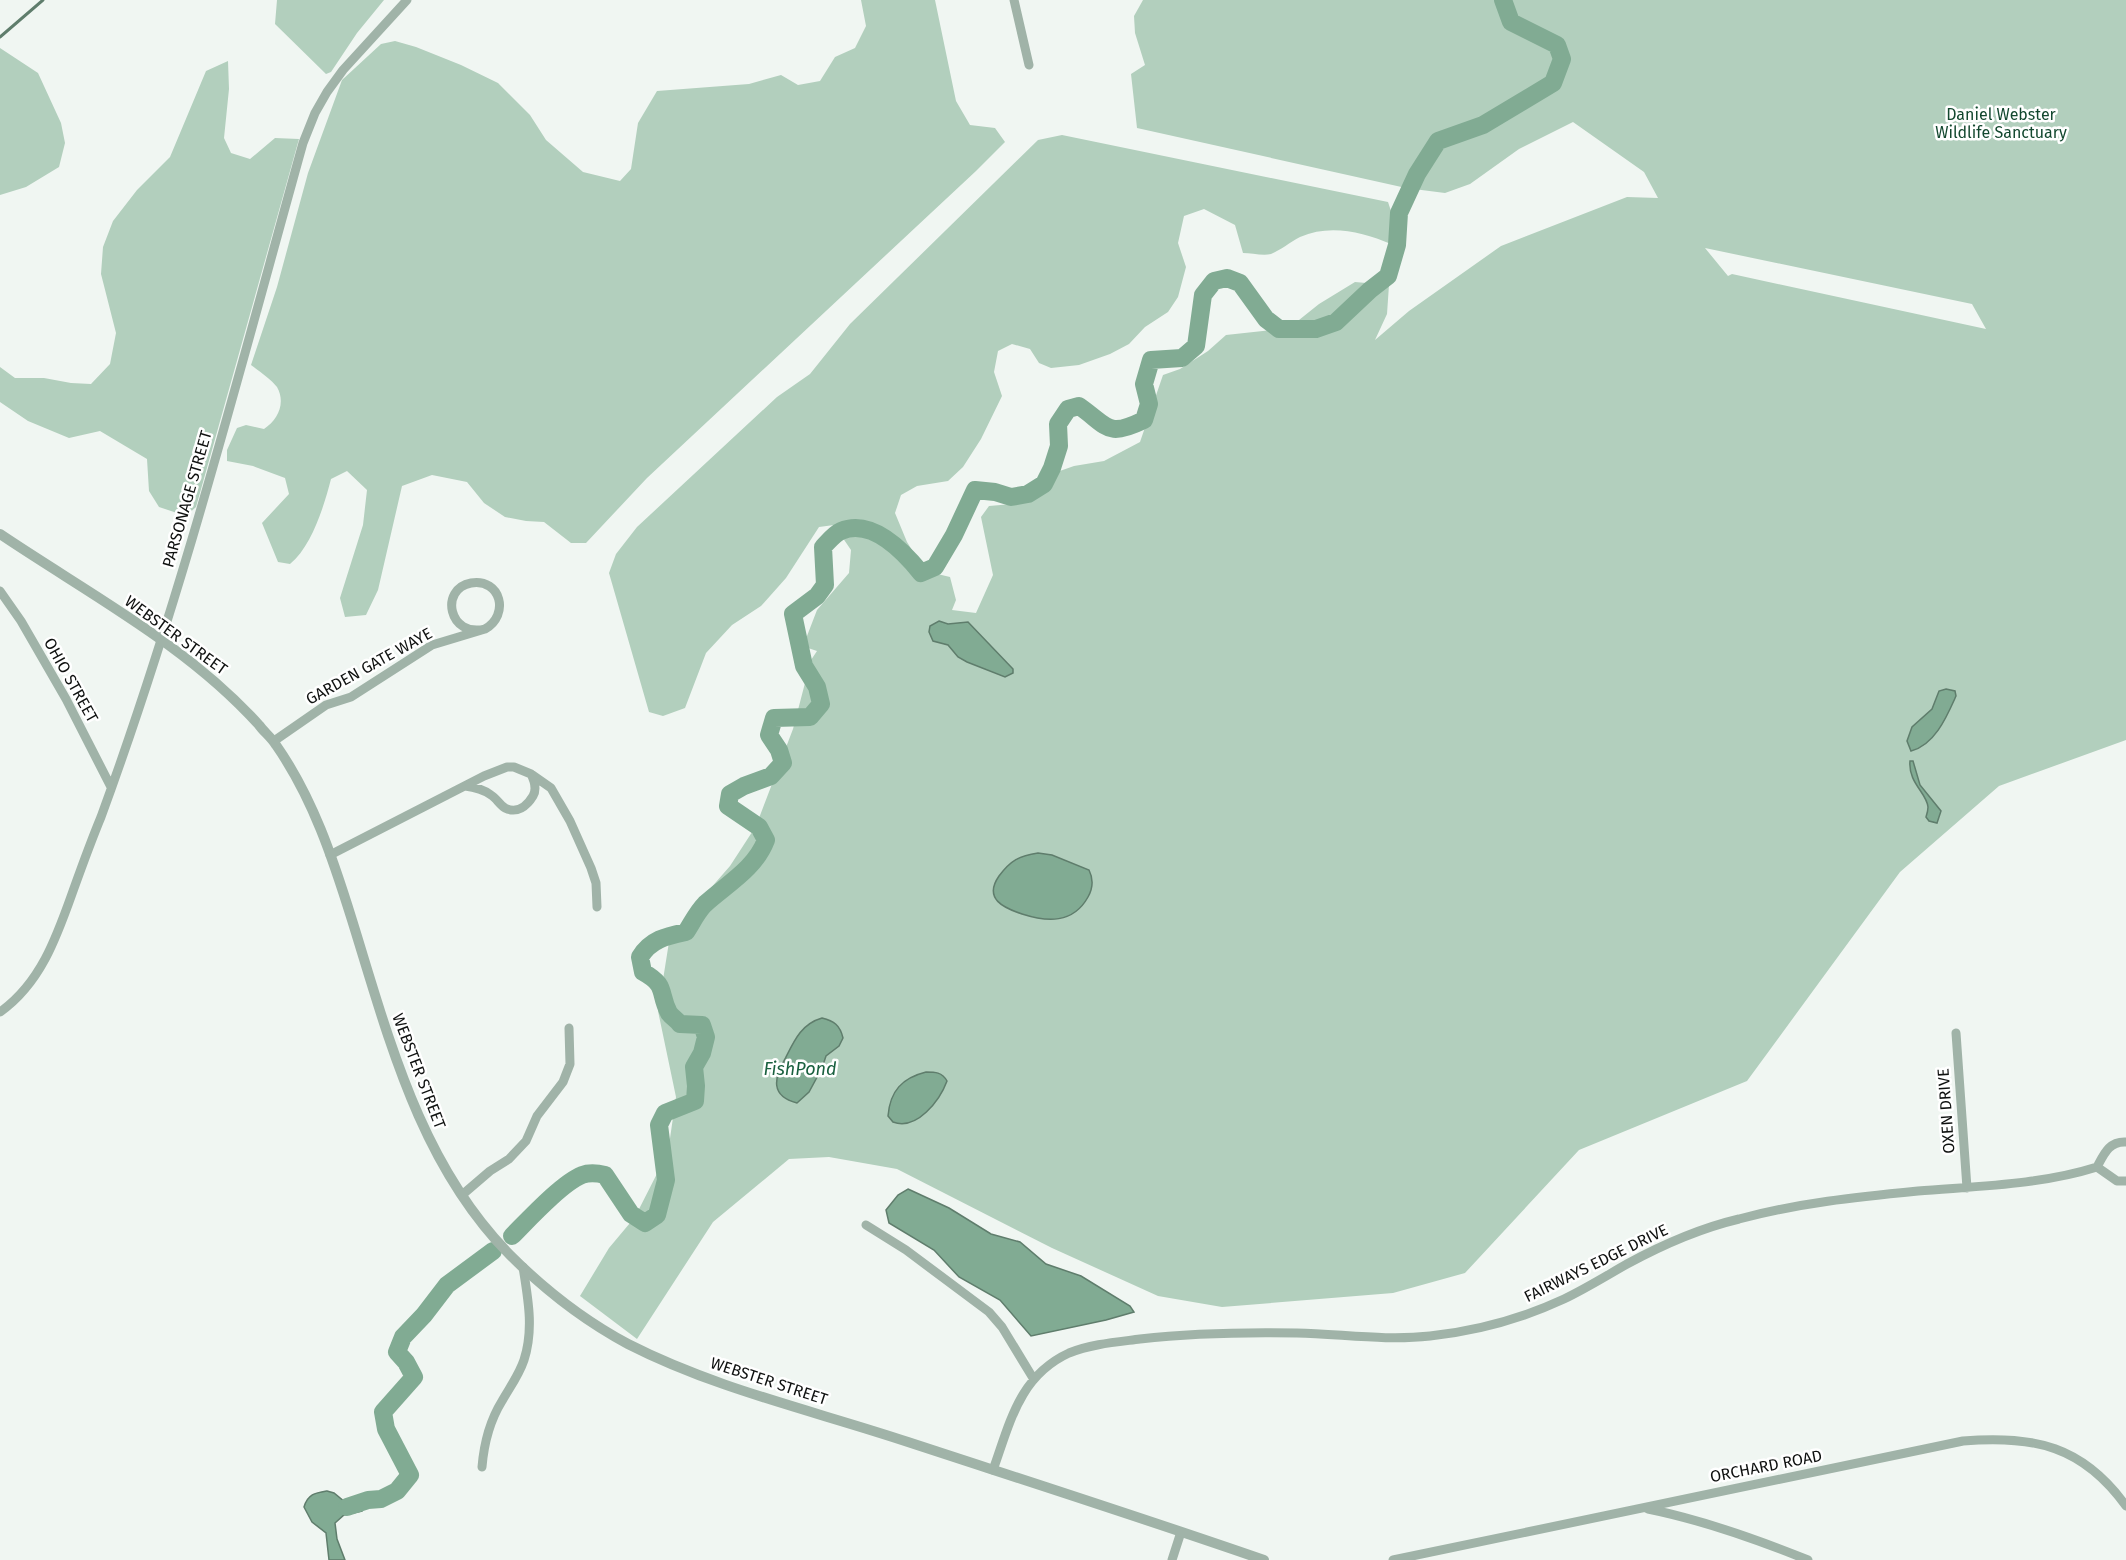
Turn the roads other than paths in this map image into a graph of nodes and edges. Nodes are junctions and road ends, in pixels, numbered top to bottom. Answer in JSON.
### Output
{"nodes":[{"id":1,"x":407,"y":0,"type":"edge"},
{"id":2,"x":1014,"y":0,"type":"edge"},
{"id":3,"x":1029,"y":66,"type":"dead end"},
{"id":4,"x":0,"y":534,"type":"edge"},
{"id":5,"x":0,"y":591,"type":"edge"},
{"id":6,"x":485,"y":629,"type":"junction"},
{"id":7,"x":162,"y":640,"type":"junction"},
{"id":8,"x":274,"y":741,"type":"junction"},
{"id":9,"x":531,"y":774,"type":"junction"},
{"id":10,"x":465,"y":786,"type":"junction"},
{"id":11,"x":111,"y":787,"type":"junction"},
{"id":12,"x":330,"y":855,"type":"junction"},
{"id":13,"x":597,"y":907,"type":"dead end"},
{"id":14,"x":0,"y":1012,"type":"edge"},
{"id":15,"x":569,"y":1028,"type":"dead end"},
{"id":16,"x":1956,"y":1033,"type":"dead end"},
{"id":17,"x":2126,"y":1142,"type":"edge"},
{"id":18,"x":2097,"y":1167,"type":"junction"},
{"id":19,"x":2126,"y":1181,"type":"edge"},
{"id":20,"x":1967,"y":1188,"type":"junction"},
{"id":21,"x":462,"y":1195,"type":"junction"},
{"id":22,"x":866,"y":1225,"type":"dead end"},
{"id":23,"x":523,"y":1267,"type":"junction"},
{"id":24,"x":1033,"y":1377,"type":"junction"},
{"id":25,"x":482,"y":1467,"type":"dead end"},
{"id":26,"x":993,"y":1470,"type":"junction"},
{"id":27,"x":2126,"y":1506,"type":"edge"},
{"id":28,"x":1643,"y":1508,"type":"junction"},
{"id":29,"x":1181,"y":1532,"type":"junction"},
{"id":30,"x":1172,"y":1560,"type":"edge"},
{"id":31,"x":1264,"y":1560,"type":"edge"},
{"id":32,"x":1393,"y":1560,"type":"edge"},
{"id":33,"x":1808,"y":1560,"type":"edge"}],
"edges":[{"from":1,"to":7,"type":"street","name":"PARSONAGE STREET"},
{"from":2,"to":3,"type":"street"},
{"from":4,"to":7,"type":"street","name":"WEBSTER STREET"},
{"from":5,"to":11,"type":"street","name":"OHIO STREET"},
{"from":6,"to":6,"type":"street"},
{"from":6,"to":8,"type":"street","name":"GARDEN GATE WAYE"},
{"from":7,"to":8,"type":"street","name":"WEBSTER STREET"},
{"from":7,"to":11,"type":"street","name":"PARSONAGE STREET"},
{"from":8,"to":12,"type":"street","name":"WEBSTER STREET"},
{"from":9,"to":10,"type":"street"},
{"from":9,"to":10,"type":"street"},
{"from":9,"to":13,"type":"street"},
{"from":10,"to":12,"type":"street"},
{"from":11,"to":14,"type":"street","name":"PARSONAGE STREET"},
{"from":12,"to":21,"type":"street","name":"WEBSTER STREET"},
{"from":15,"to":21,"type":"street"},
{"from":16,"to":20,"type":"street","name":"OXEN DRIVE"},
{"from":17,"to":18,"type":"street"},
{"from":18,"to":19,"type":"street"},
{"from":18,"to":20,"type":"street","name":"FAIRWAYS EDGE DRIVE"},
{"from":20,"to":24,"type":"street","name":"FAIRWAYS EDGE DRIVE"},
{"from":21,"to":23,"type":"street","name":"WEBSTER STREET"},
{"from":22,"to":24,"type":"street"},
{"from":23,"to":25,"type":"street"},
{"from":23,"to":26,"type":"street","name":"WEBSTER STREET"},
{"from":24,"to":26,"type":"street","name":"FAIRWAYS EDGE DRIVE"},
{"from":26,"to":29,"type":"street","name":"WEBSTER STREET"},
{"from":27,"to":28,"type":"street","name":"ORCHARD ROAD"},
{"from":28,"to":32,"type":"street","name":"ORCHARD ROAD"},
{"from":28,"to":33,"type":"street"},
{"from":29,"to":30,"type":"street"},
{"from":29,"to":31,"type":"street","name":"WEBSTER STREET"}]}
